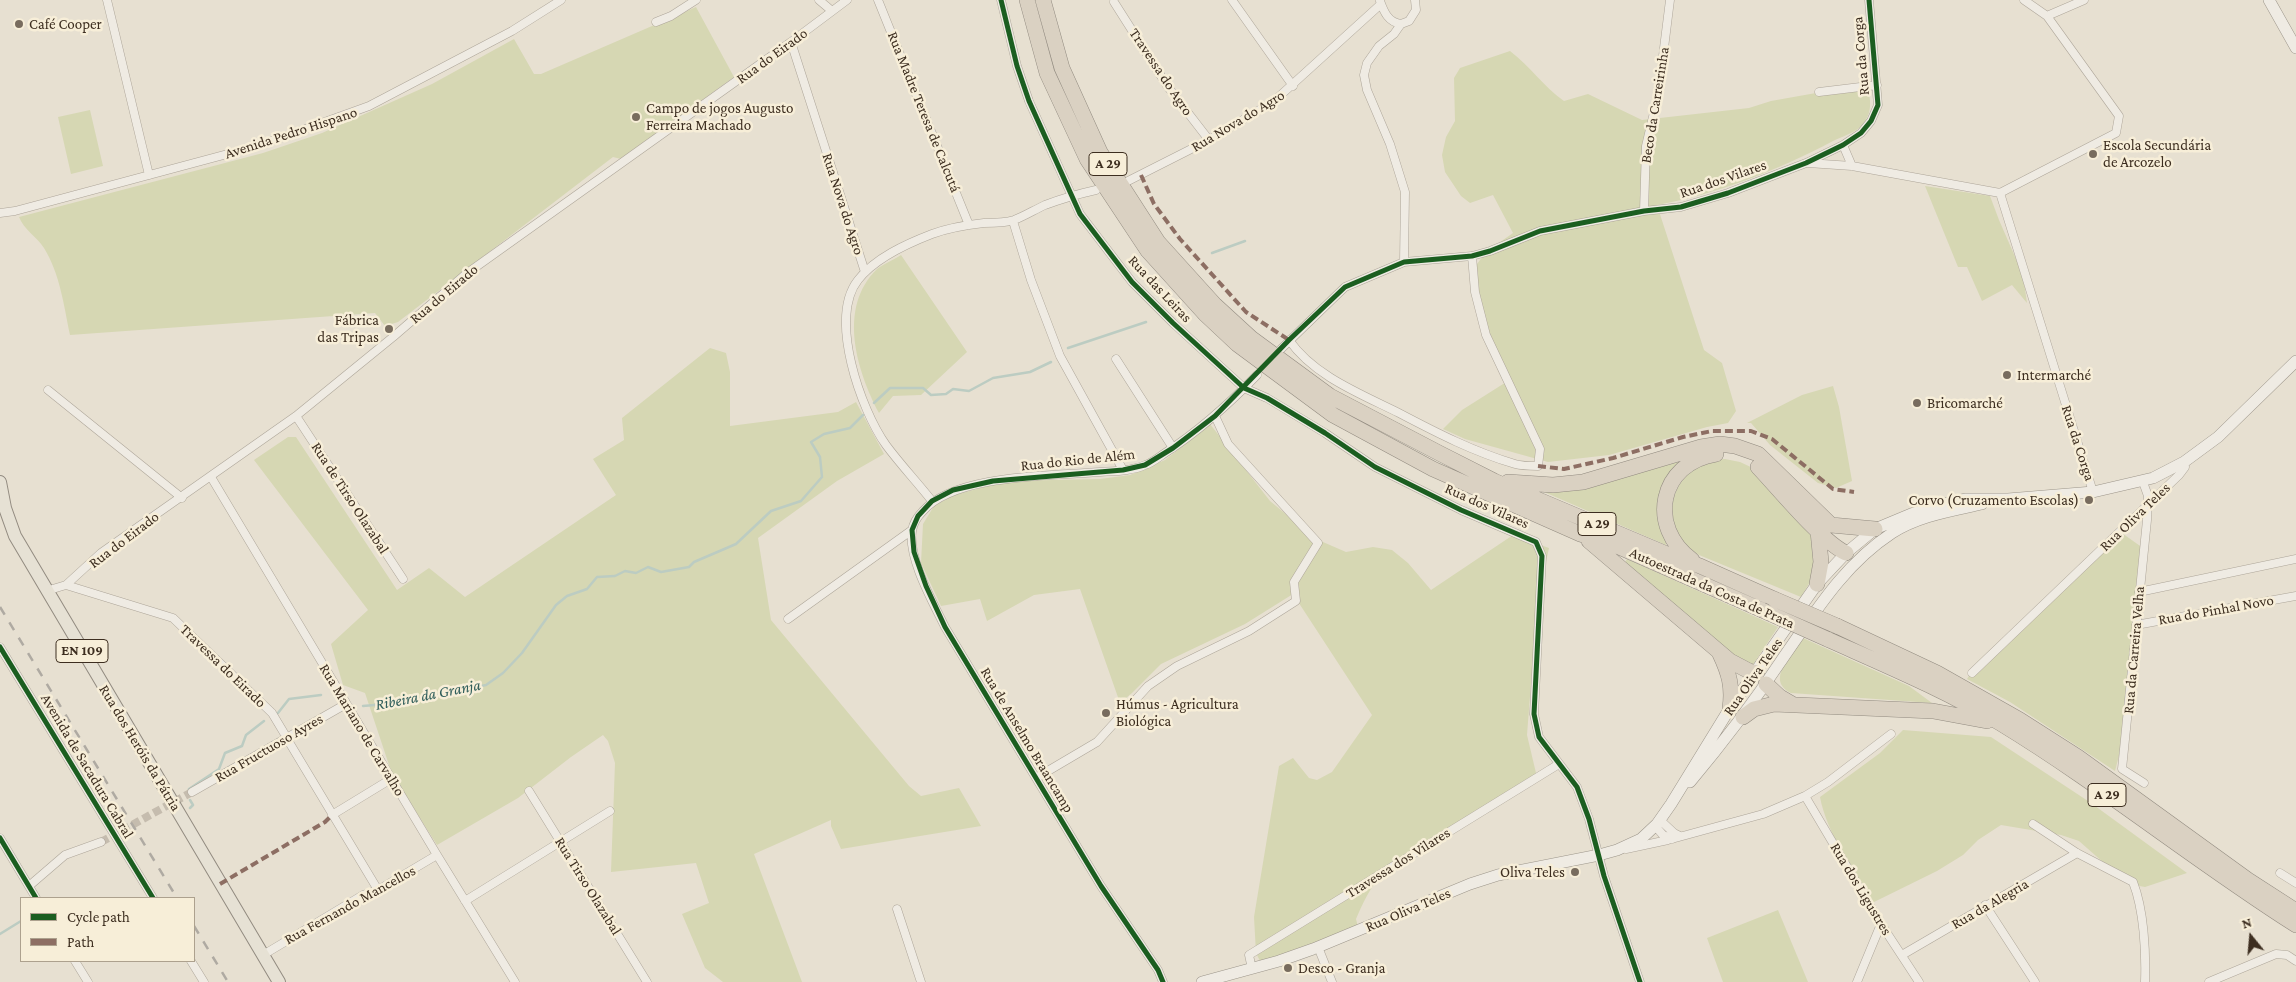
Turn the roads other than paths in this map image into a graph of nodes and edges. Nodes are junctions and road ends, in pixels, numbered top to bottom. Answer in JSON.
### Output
{"nodes":[{"id":1,"x":107,"y":0,"type":"edge"},
{"id":2,"x":561,"y":0,"type":"edge"},
{"id":3,"x":696,"y":0,"type":"edge"},
{"id":4,"x":820,"y":0,"type":"edge"},
{"id":5,"x":847,"y":0,"type":"edge"},
{"id":6,"x":878,"y":0,"type":"edge"},
{"id":7,"x":1001,"y":0,"type":"edge"},
{"id":8,"x":1027,"y":0,"type":"edge"},
{"id":9,"x":1043,"y":0,"type":"edge"},
{"id":10,"x":1232,"y":0,"type":"edge"},
{"id":11,"x":1415,"y":0,"type":"edge"},
{"id":12,"x":1670,"y":0,"type":"edge"},
{"id":13,"x":1869,"y":0,"type":"edge"},
{"id":14,"x":2024,"y":0,"type":"edge"},
{"id":15,"x":2084,"y":0,"type":"edge"},
{"id":16,"x":2270,"y":0,"type":"edge"},
{"id":17,"x":1114,"y":2,"type":"dead end"},
{"id":18,"x":1381,"y":2,"type":"edge"},
{"id":19,"x":832,"y":11,"type":"junction"},
{"id":20,"x":2047,"y":16,"type":"junction"},
{"id":21,"x":656,"y":22,"type":"dead end"},
{"id":22,"x":1400,"y":24,"type":"junction"},
{"id":23,"x":791,"y":42,"type":"junction"},
{"id":24,"x":2296,"y":48,"type":"edge"},
{"id":25,"x":1876,"y":85,"type":"junction"},
{"id":26,"x":1293,"y":86,"type":"junction"},
{"id":27,"x":1819,"y":92,"type":"dead end"},
{"id":28,"x":1209,"y":140,"type":"junction"},
{"id":29,"x":1843,"y":145,"type":"junction"},
{"id":30,"x":1806,"y":163,"type":"junction"},
{"id":31,"x":1852,"y":166,"type":"junction"},
{"id":32,"x":149,"y":175,"type":"junction"},
{"id":33,"x":1128,"y":181,"type":"dead end"},
{"id":34,"x":1096,"y":190,"type":"dead end"},
{"id":35,"x":2000,"y":193,"type":"junction"},
{"id":36,"x":1070,"y":196,"type":"junction"},
{"id":37,"x":1644,"y":211,"type":"junction"},
{"id":38,"x":0,"y":212,"type":"edge"},
{"id":39,"x":1013,"y":221,"type":"junction"},
{"id":40,"x":969,"y":225,"type":"junction"},
{"id":41,"x":1472,"y":256,"type":"junction"},
{"id":42,"x":1404,"y":262,"type":"junction"},
{"id":43,"x":865,"y":272,"type":"junction"},
{"id":44,"x":1289,"y":340,"type":"junction"},
{"id":45,"x":1281,"y":349,"type":"dead end"},
{"id":46,"x":1116,"y":359,"type":"dead end"},
{"id":47,"x":2296,"y":361,"type":"edge"},
{"id":48,"x":1257,"y":374,"type":"dead end"},
{"id":49,"x":1244,"y":388,"type":"junction"},
{"id":50,"x":48,"y":390,"type":"dead end"},
{"id":51,"x":296,"y":416,"type":"junction"},
{"id":52,"x":1215,"y":416,"type":"junction"},
{"id":53,"x":1173,"y":448,"type":"junction"},
{"id":54,"x":2184,"y":462,"type":"junction"},
{"id":55,"x":1124,"y":470,"type":"junction"},
{"id":56,"x":211,"y":478,"type":"junction"},
{"id":57,"x":1494,"y":481,"type":"junction"},
{"id":58,"x":0,"y":482,"type":"edge"},
{"id":59,"x":2143,"y":482,"type":"junction"},
{"id":60,"x":2093,"y":492,"type":"junction"},
{"id":61,"x":182,"y":498,"type":"junction"},
{"id":62,"x":2008,"y":499,"type":"junction"},
{"id":63,"x":932,"y":501,"type":"junction"},
{"id":64,"x":2148,"y":504,"type":"junction"},
{"id":65,"x":2,"y":508,"type":"edge"},
{"id":66,"x":1824,"y":528,"type":"junction"},
{"id":67,"x":1875,"y":529,"type":"junction"},
{"id":68,"x":912,"y":530,"type":"junction"},
{"id":69,"x":1580,"y":534,"type":"junction"},
{"id":70,"x":1846,"y":553,"type":"junction"},
{"id":71,"x":1864,"y":554,"type":"junction"},
{"id":72,"x":2296,"y":559,"type":"edge"},
{"id":73,"x":1700,"y":566,"type":"junction"},
{"id":74,"x":1845,"y":572,"type":"junction"},
{"id":75,"x":403,"y":579,"type":"dead end"},
{"id":76,"x":1817,"y":584,"type":"junction"},
{"id":77,"x":66,"y":585,"type":"junction"},
{"id":78,"x":46,"y":591,"type":"junction"},
{"id":79,"x":2139,"y":592,"type":"junction"},
{"id":80,"x":2296,"y":596,"type":"edge"},
{"id":81,"x":788,"y":619,"type":"dead end"},
{"id":82,"x":2136,"y":625,"type":"junction"},
{"id":83,"x":0,"y":647,"type":"edge"},
{"id":84,"x":1718,"y":650,"type":"junction"},
{"id":85,"x":1972,"y":673,"type":"dead end"},
{"id":86,"x":1762,"y":676,"type":"junction"},
{"id":87,"x":346,"y":704,"type":"junction"},
{"id":88,"x":1794,"y":705,"type":"junction"},
{"id":89,"x":1737,"y":713,"type":"junction"},
{"id":90,"x":2000,"y":723,"type":"junction"},
{"id":91,"x":284,"y":733,"type":"dead end"},
{"id":92,"x":1891,"y":734,"type":"dead end"},
{"id":93,"x":290,"y":742,"type":"dead end"},
{"id":94,"x":1560,"y":764,"type":"junction"},
{"id":95,"x":1036,"y":778,"type":"junction"},
{"id":96,"x":391,"y":779,"type":"junction"},
{"id":97,"x":2144,"y":784,"type":"dead end"},
{"id":98,"x":528,"y":791,"type":"dead end"},
{"id":99,"x":192,"y":792,"type":"tunnel mouth"},
{"id":100,"x":1805,"y":796,"type":"junction"},
{"id":101,"x":610,"y":811,"type":"dead end"},
{"id":102,"x":332,"y":815,"type":"junction"},
{"id":103,"x":1658,"y":823,"type":"junction"},
{"id":104,"x":2033,"y":824,"type":"dead end"},
{"id":105,"x":1680,"y":836,"type":"junction"},
{"id":106,"x":0,"y":838,"type":"edge"},
{"id":107,"x":1672,"y":839,"type":"junction"},
{"id":108,"x":560,"y":841,"type":"junction"},
{"id":109,"x":102,"y":842,"type":"tunnel mouth"},
{"id":110,"x":1617,"y":850,"type":"junction"},
{"id":111,"x":2078,"y":853,"type":"junction"},
{"id":112,"x":437,"y":855,"type":"junction"},
{"id":113,"x":1599,"y":855,"type":"junction"},
{"id":114,"x":2280,"y":873,"type":"dead end"},
{"id":115,"x":2296,"y":883,"type":"edge"},
{"id":116,"x":29,"y":886,"type":"junction"},
{"id":117,"x":378,"y":890,"type":"junction"},
{"id":118,"x":35,"y":897,"type":"edge"},
{"id":119,"x":152,"y":897,"type":"edge"},
{"id":120,"x":465,"y":901,"type":"junction"},
{"id":121,"x":1985,"y":906,"type":"junction"},
{"id":122,"x":897,"y":909,"type":"dead end"},
{"id":123,"x":2296,"y":911,"type":"edge"},
{"id":124,"x":1881,"y":924,"type":"junction"},
{"id":125,"x":2296,"y":925,"type":"edge"},
{"id":126,"x":1318,"y":947,"type":"junction"},
{"id":127,"x":263,"y":955,"type":"junction"},
{"id":128,"x":1902,"y":955,"type":"junction"},
{"id":129,"x":2296,"y":961,"type":"edge"},
{"id":130,"x":76,"y":962,"type":"edge"},
{"id":131,"x":192,"y":962,"type":"edge"},
{"id":132,"x":1252,"y":969,"type":"junction"},
{"id":133,"x":88,"y":982,"type":"edge"},
{"id":134,"x":204,"y":982,"type":"edge"},
{"id":135,"x":279,"y":982,"type":"edge"},
{"id":136,"x":515,"y":982,"type":"edge"},
{"id":137,"x":647,"y":982,"type":"edge"},
{"id":138,"x":922,"y":982,"type":"edge"},
{"id":139,"x":1163,"y":982,"type":"edge"},
{"id":140,"x":1202,"y":982,"type":"edge"},
{"id":141,"x":1332,"y":982,"type":"edge"},
{"id":142,"x":1640,"y":982,"type":"edge"},
{"id":143,"x":1857,"y":982,"type":"edge"},
{"id":144,"x":1919,"y":982,"type":"edge"},
{"id":145,"x":2035,"y":982,"type":"edge"},
{"id":146,"x":2145,"y":982,"type":"edge"},
{"id":147,"x":2209,"y":982,"type":"edge"}],
"edges":[{"from":1,"to":32,"type":"street"},
{"from":2,"to":32,"type":"street","name":"Avenida Pedro Hispano"},
{"from":3,"to":21,"type":"street"},
{"from":4,"to":19,"type":"street"},
{"from":5,"to":19,"type":"street","name":"Rua do Eirado"},
{"from":6,"to":40,"type":"street","name":"Rua Madre Teresa de Calcutá"},
{"from":7,"to":36,"type":"street","name":"Rua das Leiras"},
{"from":8,"to":69,"type":"highway","name":"Autoestrada da Costa de Prata","number":"A 29"},
{"from":9,"to":57,"type":"highway","name":"Autoestrada da Costa de Prata","number":"A 29"},
{"from":10,"to":26,"type":"street"},
{"from":11,"to":22,"type":"street"},
{"from":12,"to":37,"type":"street","name":"Beco da Carreirinha"},
{"from":13,"to":25,"type":"street","name":"Rua da Corga"},
{"from":14,"to":20,"type":"street"},
{"from":15,"to":20,"type":"street"},
{"from":16,"to":24,"type":"main road"},
{"from":17,"to":28,"type":"street","name":"Travessa do Agro"},
{"from":18,"to":22,"type":"street"},
{"from":18,"to":26,"type":"street","name":"Rua Nova do Agro"},
{"from":19,"to":23,"type":"street","name":"Rua do Eirado"},
{"from":20,"to":35,"type":"street"},
{"from":22,"to":42,"type":"street"},
{"from":23,"to":43,"type":"street","name":"Rua Nova do Agro"},
{"from":23,"to":51,"type":"street","name":"Rua do Eirado"},
{"from":25,"to":27,"type":"street"},
{"from":25,"to":29,"type":"street","name":"Rua da Corga"},
{"from":26,"to":28,"type":"street","name":"Rua Nova do Agro"},
{"from":28,"to":33,"type":"street","name":"Rua Nova do Agro"},
{"from":29,"to":30,"type":"street","name":"Rua da Corga"},
{"from":29,"to":31,"type":"street"},
{"from":30,"to":31,"type":"street"},
{"from":30,"to":37,"type":"street","name":"Rua dos Vilares"},
{"from":31,"to":35,"type":"street"},
{"from":32,"to":38,"type":"street","name":"Avenida Pedro Hispano"},
{"from":34,"to":36,"type":"street","name":"Rua Nova do Agro"},
{"from":35,"to":60,"type":"street","name":"Rua da Corga"},
{"from":36,"to":39,"type":"street","name":"Rua Nova do Agro"},
{"from":36,"to":49,"type":"street","name":"Rua das Leiras"},
{"from":37,"to":41,"type":"street","name":"Rua dos Vilares"},
{"from":39,"to":40,"type":"street","name":"Rua Nova do Agro"},
{"from":39,"to":55,"type":"street"},
{"from":40,"to":43,"type":"street","name":"Rua Nova do Agro"},
{"from":41,"to":42,"type":"street"},
{"from":41,"to":44,"type":"street"},
{"from":42,"to":44,"type":"street"},
{"from":43,"to":63,"type":"street"},
{"from":44,"to":45,"type":"street"},
{"from":46,"to":53,"type":"street"},
{"from":47,"to":54,"type":"main road","name":"Rua Oliva Teles"},
{"from":48,"to":49,"type":"street","name":"Rua do Rio de Além"},
{"from":49,"to":52,"type":"street","name":"Rua do Rio de Além"},
{"from":49,"to":94,"type":"street","name":"Rua dos Vilares"},
{"from":50,"to":61,"type":"street"},
{"from":51,"to":56,"type":"street","name":"Rua do Eirado"},
{"from":51,"to":75,"type":"street","name":"Rua de Tirso Olazabal"},
{"from":52,"to":53,"type":"street","name":"Rua do Rio de Além"},
{"from":52,"to":95,"type":"street"},
{"from":53,"to":55,"type":"street","name":"Rua do Rio de Além"},
{"from":54,"to":59,"type":"main road","name":"Rua Oliva Teles"},
{"from":54,"to":64,"type":"street","name":"Rua Oliva Teles"},
{"from":55,"to":63,"type":"street","name":"Rua do Rio de Além"},
{"from":56,"to":61,"type":"street","name":"Rua do Eirado"},
{"from":56,"to":87,"type":"street","name":"Rua Mariano de Carvalho"},
{"from":57,"to":66,"type":"highway"},
{"from":57,"to":73,"type":"highway","name":"Autoestrada da Costa de Prata","number":"A 29"},
{"from":58,"to":65,"type":"main road","name":"Rua dos Heróis da Pátria","number":"EN 109"},
{"from":59,"to":60,"type":"main road","name":"Rua Oliva Teles"},
{"from":59,"to":64,"type":"street","name":"Rua da Carreira Velha"},
{"from":60,"to":62,"type":"main road","name":"Rua Oliva Teles"},
{"from":61,"to":77,"type":"street","name":"Rua do Eirado"},
{"from":62,"to":67,"type":"main road","name":"Rua Oliva Teles"},
{"from":62,"to":71,"type":"main road","name":"Rua Oliva Teles"},
{"from":63,"to":68,"type":"street"},
{"from":64,"to":79,"type":"street","name":"Rua da Carreira Velha"},
{"from":64,"to":85,"type":"street","name":"Rua Oliva Teles"},
{"from":65,"to":78,"type":"main road","name":"Rua dos Heróis da Pátria","number":"EN 109"},
{"from":66,"to":67,"type":"highway"},
{"from":66,"to":70,"type":"highway"},
{"from":66,"to":73,"type":"highway"},
{"from":66,"to":76,"type":"highway"},
{"from":67,"to":70,"type":"main road","name":"Rua Oliva Teles"},
{"from":68,"to":81,"type":"street"},
{"from":68,"to":95,"type":"street","name":"Rua de Anselmo Braancamp"},
{"from":69,"to":84,"type":"highway"},
{"from":69,"to":90,"type":"highway","name":"Autoestrada da Costa de Prata","number":"A 29","bridge":true},
{"from":70,"to":71,"type":"main road"},
{"from":70,"to":74,"type":"main road"},
{"from":70,"to":76,"type":"main road","name":"Rua Oliva Teles"},
{"from":71,"to":74,"type":"main road","name":"Rua Oliva Teles"},
{"from":72,"to":79,"type":"street"},
{"from":73,"to":123,"type":"highway","name":"Autoestrada da Costa de Prata","number":"A 29","bridge":true},
{"from":74,"to":86,"type":"main road","name":"Rua Oliva Teles"},
{"from":76,"to":86,"type":"main road","name":"Rua Oliva Teles"},
{"from":77,"to":78,"type":"street","name":"Rua do Eirado"},
{"from":77,"to":91,"type":"street","name":"Travessa do Eirado"},
{"from":78,"to":127,"type":"main road","name":"Rua dos Heróis da Pátria","number":"EN 109"},
{"from":79,"to":82,"type":"street","name":"Rua da Carreira Velha"},
{"from":80,"to":82,"type":"street","name":"Rua do Pinhal Novo"},
{"from":82,"to":97,"type":"street","name":"Rua da Carreira Velha"},
{"from":83,"to":119,"type":"street","name":"Avenida de Sacadura Cabral"},
{"from":84,"to":86,"type":"highway"},
{"from":84,"to":89,"type":"highway"},
{"from":86,"to":88,"type":"highway"},
{"from":86,"to":89,"type":"main road","name":"Rua Oliva Teles"},
{"from":87,"to":96,"type":"street","name":"Rua Mariano de Carvalho"},
{"from":87,"to":99,"type":"street","name":"Rua Fructuoso Ayres"},
{"from":88,"to":89,"type":"highway"},
{"from":88,"to":90,"type":"highway"},
{"from":89,"to":103,"type":"main road","name":"Rua Oliva Teles"},
{"from":90,"to":125,"type":"highway","name":"Autoestrada da Costa de Prata","number":"A 29"},
{"from":92,"to":100,"type":"street","name":"Rua Oliva Teles"},
{"from":93,"to":102,"type":"street"},
{"from":94,"to":113,"type":"street","name":"Rua dos Vilares"},
{"from":94,"to":132,"type":"street","name":"Travessa dos Vilares"},
{"from":95,"to":139,"type":"street","name":"Rua de Anselmo Braancamp"},
{"from":96,"to":102,"type":"street"},
{"from":96,"to":112,"type":"street","name":"Rua Mariano de Carvalho"},
{"from":98,"to":108,"type":"street","name":"Rua Tirso Olazabal"},
{"from":100,"to":105,"type":"street","name":"Rua Oliva Teles"},
{"from":100,"to":124,"type":"street","name":"Rua dos Ligustres"},
{"from":101,"to":108,"type":"street"},
{"from":102,"to":117,"type":"street"},
{"from":103,"to":105,"type":"street"},
{"from":103,"to":107,"type":"street"},
{"from":103,"to":110,"type":"main road","name":"Rua Oliva Teles"},
{"from":104,"to":111,"type":"street"},
{"from":105,"to":107,"type":"street","name":"Rua Oliva Teles"},
{"from":106,"to":116,"type":"street"},
{"from":107,"to":110,"type":"street","name":"Rua Oliva Teles"},
{"from":108,"to":120,"type":"street"},
{"from":108,"to":137,"type":"street","name":"Rua Tirso Olazabal"},
{"from":109,"to":116,"type":"street"},
{"from":110,"to":113,"type":"main road","name":"Rua Oliva Teles"},
{"from":111,"to":121,"type":"street","name":"Rua da Alegria"},
{"from":111,"to":146,"type":"street"},
{"from":112,"to":117,"type":"street","name":"Rua Fernando Mancellos"},
{"from":112,"to":120,"type":"street","name":"Rua Mariano de Carvalho"},
{"from":113,"to":126,"type":"main road","name":"Rua Oliva Teles"},
{"from":113,"to":142,"type":"street","name":"Rua dos Vilares"},
{"from":114,"to":115,"type":"street"},
{"from":116,"to":118,"type":"street"},
{"from":117,"to":127,"type":"street","name":"Rua Fernando Mancellos"},
{"from":120,"to":136,"type":"street","name":"Rua Mariano de Carvalho"},
{"from":121,"to":128,"type":"street","name":"Rua da Alegria"},
{"from":121,"to":145,"type":"street"},
{"from":122,"to":138,"type":"street"},
{"from":124,"to":128,"type":"street","name":"Rua dos Ligustres"},
{"from":124,"to":143,"type":"street"},
{"from":126,"to":132,"type":"main road","name":"Rua Oliva Teles"},
{"from":126,"to":141,"type":"street"},
{"from":127,"to":135,"type":"main road","name":"Rua dos Heróis da Pátria","number":"EN 109"},
{"from":128,"to":144,"type":"street","name":"Rua dos Ligustres"},
{"from":129,"to":147,"type":"street"},
{"from":130,"to":133,"type":"street"},
{"from":131,"to":134,"type":"street"},
{"from":132,"to":140,"type":"main road","name":"Rua Oliva Teles"}]}
